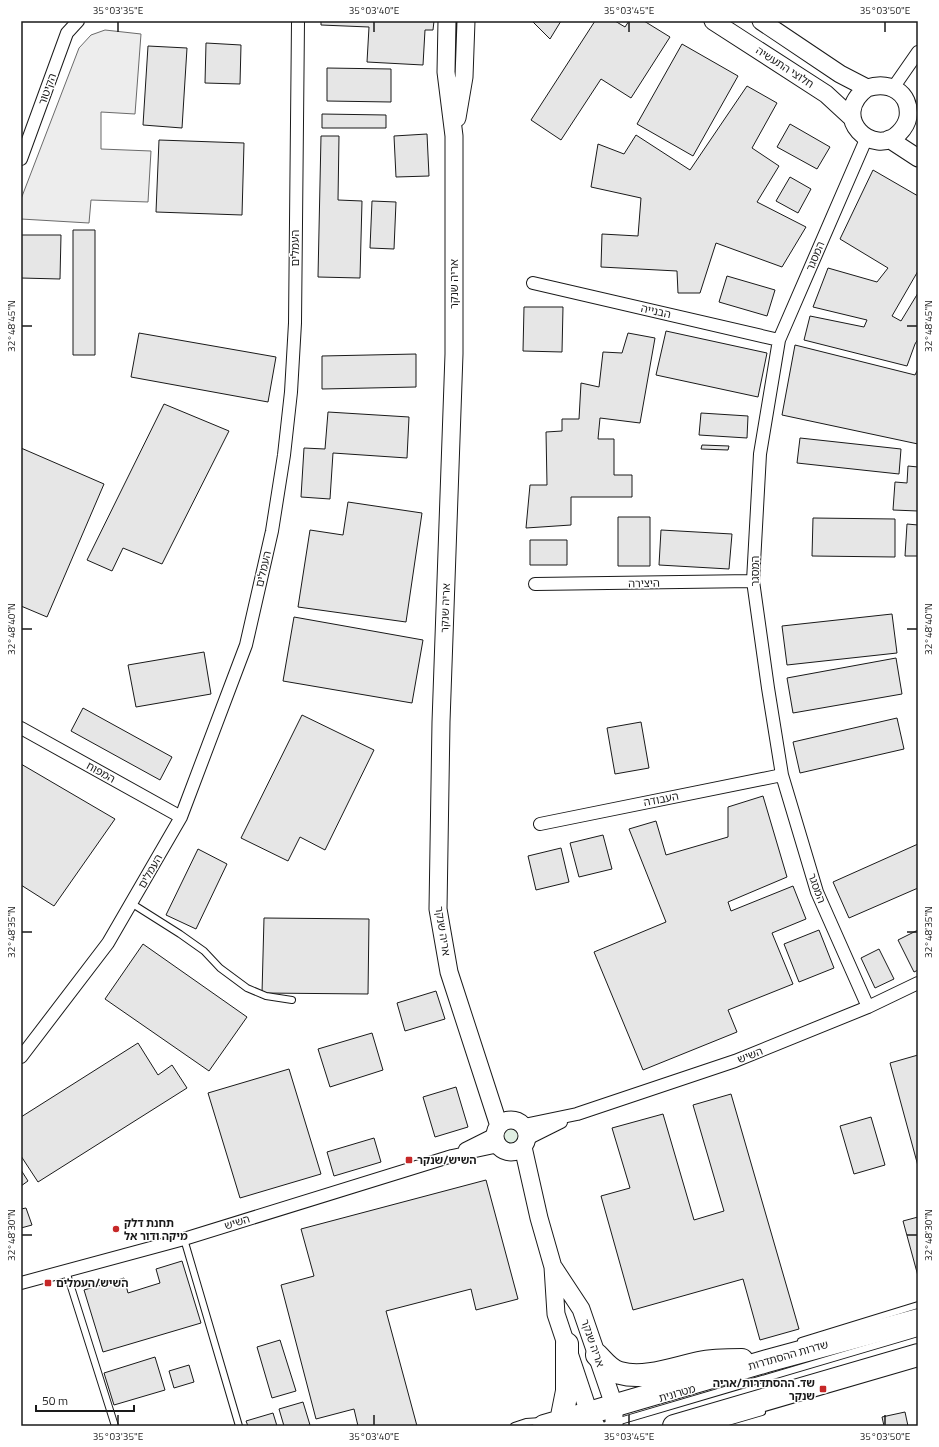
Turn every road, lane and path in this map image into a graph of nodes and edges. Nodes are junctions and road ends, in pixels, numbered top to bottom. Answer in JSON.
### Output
{"nodes":[{"id":1,"x":78,"y":21,"type":"edge"},
{"id":2,"x":297,"y":21,"type":"edge"},
{"id":3,"x":447,"y":21,"type":"edge"},
{"id":4,"x":466,"y":21,"type":"edge"},
{"id":5,"x":713,"y":21,"type":"edge"},
{"id":6,"x":761,"y":21,"type":"edge"},
{"id":7,"x":918,"y":52,"type":"edge"},
{"id":8,"x":867,"y":88,"type":"junction"},
{"id":9,"x":893,"y":88,"type":"junction"},
{"id":10,"x":852,"y":118,"type":"junction"},
{"id":11,"x":913,"y":122,"type":"edge"},
{"id":12,"x":454,"y":136,"type":"junction"},
{"id":13,"x":867,"y":137,"type":"junction"},
{"id":14,"x":889,"y":140,"type":"junction"},
{"id":15,"x":918,"y":158,"type":"edge"},
{"id":16,"x":21,"y":160,"type":"edge"},
{"id":17,"x":533,"y":283,"type":"dead end"},
{"id":18,"x":779,"y":340,"type":"junction"},
{"id":19,"x":753,"y":582,"type":"junction"},
{"id":20,"x":535,"y":584,"type":"dead end"},
{"id":21,"x":21,"y":728,"type":"edge"},
{"id":22,"x":782,"y":775,"type":"junction"},
{"id":23,"x":181,"y":817,"type":"junction"},
{"id":24,"x":540,"y":824,"type":"dead end"},
{"id":25,"x":131,"y":904,"type":"junction"},
{"id":26,"x":918,"y":982,"type":"edge"},
{"id":27,"x":292,"y":1000,"type":"dead end"},
{"id":28,"x":868,"y":1007,"type":"junction"},
{"id":29,"x":21,"y":1057,"type":"edge"},
{"id":30,"x":511,"y":1136,"type":"junction"},
{"id":31,"x":184,"y":1239,"type":"junction"},
{"id":32,"x":553,"y":1267,"type":"junction"},
{"id":33,"x":66,"y":1271,"type":"junction"},
{"id":34,"x":21,"y":1283,"type":"edge"},
{"id":35,"x":918,"y":1305,"type":"edge"},
{"id":36,"x":918,"y":1320,"type":"edge"},
{"id":37,"x":918,"y":1333,"type":"edge"},
{"id":38,"x":798,"y":1342,"type":"dead end"},
{"id":39,"x":567,"y":1344,"type":"junction"},
{"id":40,"x":597,"y":1355,"type":"junction"},
{"id":41,"x":918,"y":1355,"type":"edge"},
{"id":42,"x":767,"y":1361,"type":"junction"},
{"id":43,"x":767,"y":1410,"type":"dead end"},
{"id":44,"x":605,"y":1420,"type":"edge"},
{"id":45,"x":552,"y":1424,"type":"edge"},
{"id":46,"x":115,"y":1426,"type":"edge"},
{"id":47,"x":239,"y":1426,"type":"edge"},
{"id":48,"x":514,"y":1426,"type":"edge"},
{"id":49,"x":674,"y":1426,"type":"edge"},
{"id":50,"x":714,"y":1426,"type":"edge"}],
"edges":[{"from":1,"to":16,"type":"street","name":"הקיטור"},
{"from":2,"to":23,"type":"street","name":"העמלים"},
{"from":3,"to":12,"type":"street","name":"אריה שנקר"},
{"from":4,"to":12,"type":"street","name":"אריה שנקר"},
{"from":5,"to":10,"type":"street","name":"חלוצי התעשיה"},
{"from":6,"to":8,"type":"street"},
{"from":7,"to":9,"type":"street"},
{"from":8,"to":9,"type":"street"},
{"from":8,"to":10,"type":"street"},
{"from":9,"to":11,"type":"street"},
{"from":10,"to":13,"type":"street","name":"חלוצי התעשיה"},
{"from":11,"to":14,"type":"street"},
{"from":12,"to":30,"type":"street","name":"אריה שנקר"},
{"from":13,"to":14,"type":"street"},
{"from":13,"to":18,"type":"street","name":"המסגר"},
{"from":14,"to":15,"type":"street"},
{"from":17,"to":18,"type":"street","name":"הבנייה"},
{"from":18,"to":19,"type":"street","name":"המסגר"},
{"from":19,"to":20,"type":"street","name":"היצירה"},
{"from":19,"to":22,"type":"street","name":"המסגר"},
{"from":21,"to":23,"type":"street","name":"המפוח"},
{"from":22,"to":24,"type":"street","name":"העבודה"},
{"from":22,"to":28,"type":"street","name":"המסגר"},
{"from":23,"to":25,"type":"street","name":"העמלים"},
{"from":25,"to":27,"type":"lane"},
{"from":25,"to":29,"type":"street","name":"העמלים"},
{"from":26,"to":28,"type":"street","name":"השיש"},
{"from":28,"to":30,"type":"street","name":"השיש"},
{"from":30,"to":31,"type":"street","name":"השיש"},
{"from":30,"to":32,"type":"street","name":"אריה שנקר"},
{"from":31,"to":33,"type":"street","name":"השיש"},
{"from":31,"to":47,"type":"lane"},
{"from":32,"to":39,"type":"street","name":"אריה שנקר"},
{"from":32,"to":40,"type":"street","name":"אריה שנקר"},
{"from":33,"to":34,"type":"street","name":"השיש"},
{"from":33,"to":46,"type":"lane"},
{"from":35,"to":38,"type":"lane"},
{"from":36,"to":42,"type":"highway","name":"שדרות ההסתדרות"},
{"from":37,"to":44,"type":"lane","name":"מטרונית"},
{"from":39,"to":44,"type":"street","name":"אריה שנקר"},
{"from":39,"to":45,"type":"highway"},
{"from":40,"to":42,"type":"highway"},
{"from":40,"to":44,"type":"street","name":"אריה שנקר"},
{"from":41,"to":49,"type":"highway"},
{"from":42,"to":44,"type":"highway","name":"שדרות ההסתדרות"},
{"from":43,"to":50,"type":"lane"},
{"from":44,"to":45,"type":"highway","name":"שדרות ההסתדרות"},
{"from":45,"to":48,"type":"lane"}]}
